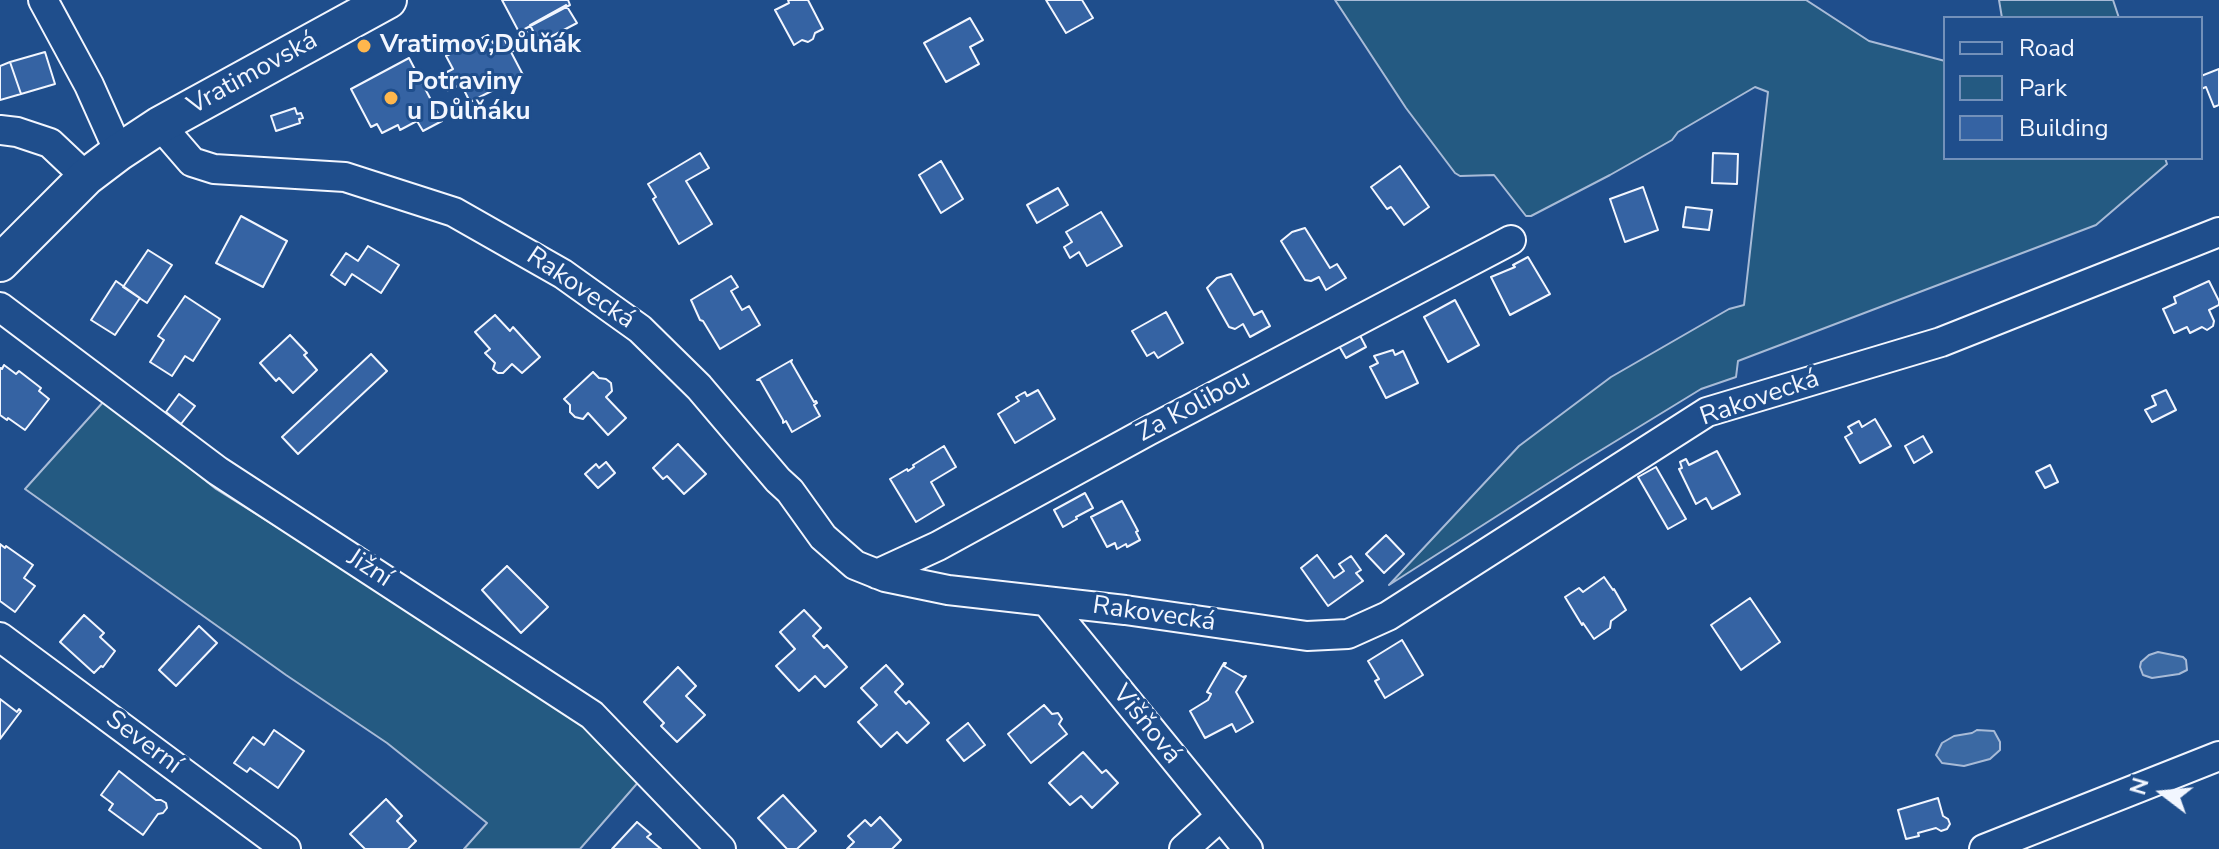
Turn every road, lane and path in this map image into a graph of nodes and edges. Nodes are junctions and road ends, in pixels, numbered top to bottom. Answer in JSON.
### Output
{"nodes":[{"id":1,"x":43,"y":0,"type":"edge"},
{"id":2,"x":388,"y":0,"type":"edge"},
{"id":3,"x":160,"y":125,"type":"junction"},
{"id":4,"x":0,"y":130,"type":"edge"},
{"id":5,"x":119,"y":152,"type":"junction"},
{"id":6,"x":86,"y":177,"type":"junction"},
{"id":7,"x":2219,"y":232,"type":"edge"},
{"id":8,"x":1511,"y":240,"type":"dead end"},
{"id":9,"x":0,"y":263,"type":"edge"},
{"id":10,"x":0,"y":307,"type":"edge"},
{"id":11,"x":877,"y":574,"type":"junction"},
{"id":12,"x":1046,"y":601,"type":"junction"},
{"id":13,"x":0,"y":637,"type":"edge"},
{"id":14,"x":2219,"y":756,"type":"edge"},
{"id":15,"x":1220,"y":817,"type":"junction"},
{"id":16,"x":286,"y":849,"type":"edge"},
{"id":17,"x":721,"y":849,"type":"edge"},
{"id":18,"x":1184,"y":849,"type":"edge"},
{"id":19,"x":1248,"y":849,"type":"edge"},
{"id":20,"x":1984,"y":849,"type":"edge"}],
"edges":[{"from":1,"to":5,"type":"street"},
{"from":2,"to":3,"type":"main road","name":"Vratimovská"},
{"from":3,"to":5,"type":"main road","name":"Vratimovská"},
{"from":3,"to":11,"type":"street","name":"Rakovecká"},
{"from":4,"to":6,"type":"street"},
{"from":5,"to":6,"type":"main road","name":"Vratimovská"},
{"from":6,"to":9,"type":"main road","name":"Vratimovská"},
{"from":7,"to":12,"type":"street","name":"Rakovecká"},
{"from":8,"to":11,"type":"street","name":"Za Kolibou"},
{"from":10,"to":17,"type":"street","name":"Jižní"},
{"from":11,"to":12,"type":"street","name":"Rakovecká"},
{"from":12,"to":15,"type":"street","name":"Višňová"},
{"from":13,"to":16,"type":"street","name":"Severní"},
{"from":14,"to":20,"type":"street"},
{"from":15,"to":18,"type":"street"},
{"from":15,"to":19,"type":"street","name":"Višňová"}]}
